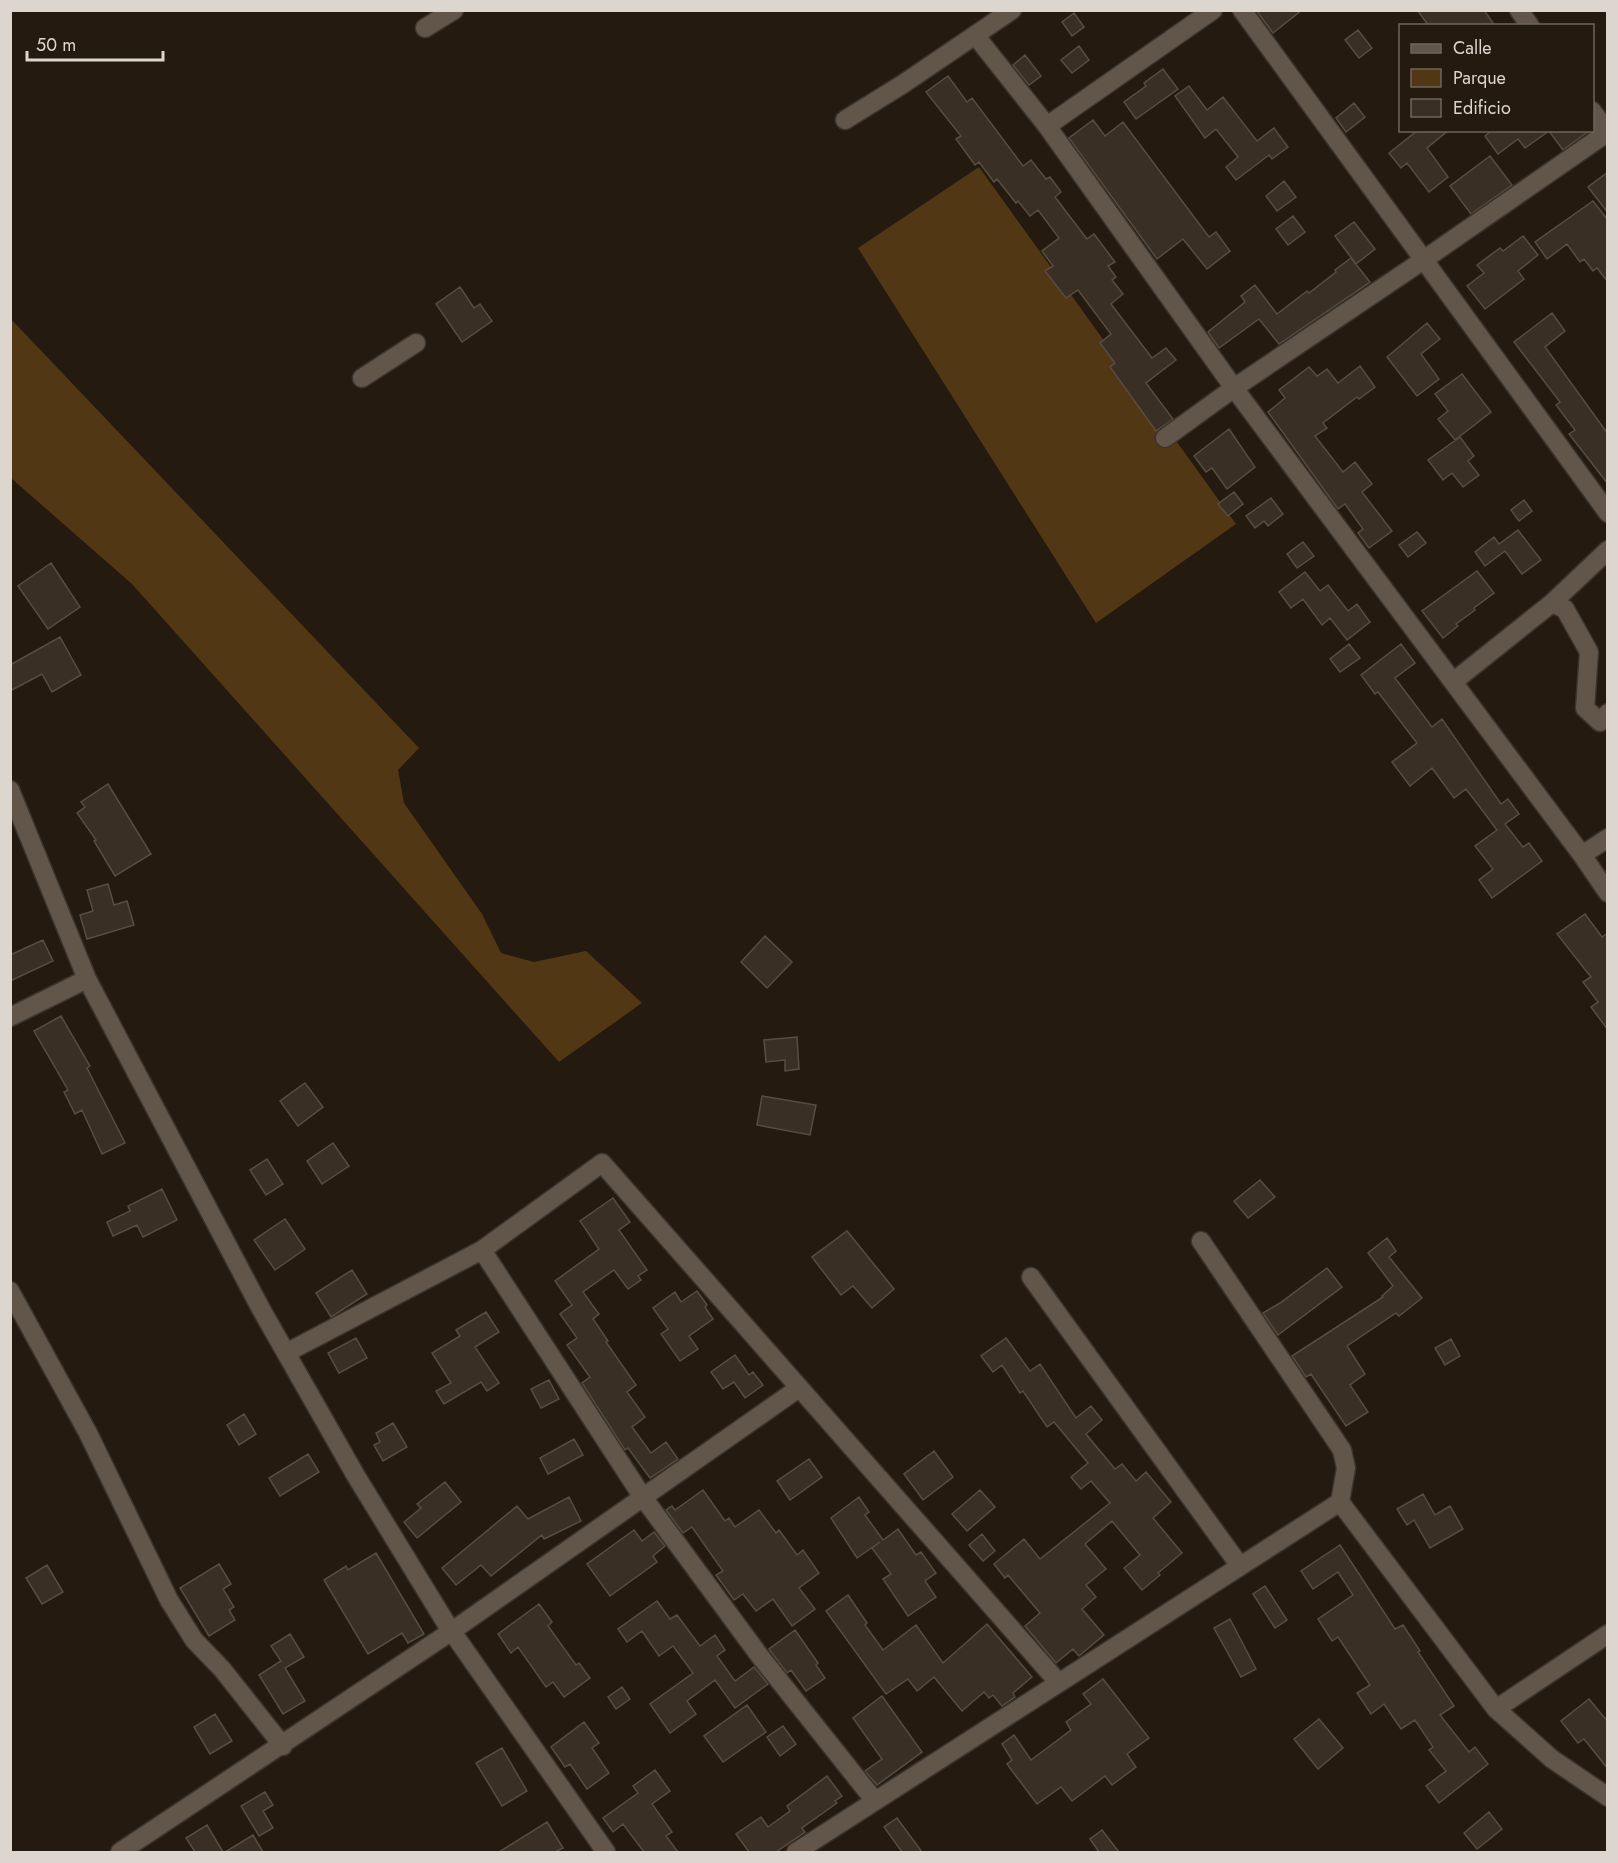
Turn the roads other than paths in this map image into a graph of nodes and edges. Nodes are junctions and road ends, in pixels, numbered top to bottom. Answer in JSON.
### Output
{"nodes":[{"id":1,"x":454,"y":10,"type":"edge"},
{"id":2,"x":1012,"y":10,"type":"edge"},
{"id":3,"x":1213,"y":10,"type":"edge"},
{"id":4,"x":1242,"y":10,"type":"edge"},
{"id":5,"x":1519,"y":10,"type":"edge"},
{"id":6,"x":1529,"y":24,"type":"edge"},
{"id":7,"x":425,"y":28,"type":"dead end"},
{"id":8,"x":975,"y":35,"type":"junction"},
{"id":9,"x":1594,"y":112,"type":"edge"},
{"id":10,"x":845,"y":120,"type":"dead end"},
{"id":11,"x":1047,"y":126,"type":"junction"},
{"id":12,"x":1608,"y":132,"type":"edge"},
{"id":13,"x":1422,"y":261,"type":"junction"},
{"id":14,"x":416,"y":343,"type":"dead end"},
{"id":15,"x":362,"y":378,"type":"dead end"},
{"id":16,"x":1234,"y":388,"type":"junction"},
{"id":17,"x":1165,"y":438,"type":"dead end"},
{"id":18,"x":1608,"y":513,"type":"edge"},
{"id":19,"x":1608,"y":550,"type":"edge"},
{"id":20,"x":1552,"y":603,"type":"junction"},
{"id":21,"x":1453,"y":682,"type":"junction"},
{"id":22,"x":1608,"y":713,"type":"edge"},
{"id":23,"x":10,"y":789,"type":"edge"},
{"id":24,"x":1608,"y":838,"type":"edge"},
{"id":25,"x":1582,"y":855,"type":"junction"},
{"id":26,"x":1608,"y":893,"type":"edge"},
{"id":27,"x":87,"y":979,"type":"junction"},
{"id":28,"x":10,"y":1017,"type":"edge"},
{"id":29,"x":1201,"y":1241,"type":"dead end"},
{"id":30,"x":482,"y":1250,"type":"junction"},
{"id":31,"x":1031,"y":1277,"type":"dead end"},
{"id":32,"x":10,"y":1291,"type":"edge"},
{"id":33,"x":286,"y":1353,"type":"junction"},
{"id":34,"x":800,"y":1388,"type":"junction"},
{"id":35,"x":642,"y":1496,"type":"junction"},
{"id":36,"x":1340,"y":1503,"type":"junction"},
{"id":37,"x":1240,"y":1566,"type":"junction"},
{"id":38,"x":452,"y":1631,"type":"junction"},
{"id":39,"x":1608,"y":1634,"type":"edge"},
{"id":40,"x":1059,"y":1683,"type":"junction"},
{"id":41,"x":1497,"y":1709,"type":"junction"},
{"id":42,"x":283,"y":1746,"type":"junction"},
{"id":43,"x":1608,"y":1797,"type":"edge"},
{"id":44,"x":875,"y":1801,"type":"junction"},
{"id":45,"x":120,"y":1852,"type":"edge"},
{"id":46,"x":606,"y":1852,"type":"edge"},
{"id":47,"x":796,"y":1852,"type":"edge"}],
"edges":[{"from":1,"to":7,"type":"street"},
{"from":2,"to":8,"type":"street"},
{"from":3,"to":11,"type":"street"},
{"from":4,"to":13,"type":"street"},
{"from":5,"to":6,"type":"street"},
{"from":8,"to":10,"type":"street"},
{"from":8,"to":11,"type":"street"},
{"from":9,"to":12,"type":"street"},
{"from":11,"to":16,"type":"street"},
{"from":12,"to":13,"type":"street"},
{"from":13,"to":16,"type":"street"},
{"from":13,"to":18,"type":"street"},
{"from":14,"to":15,"type":"street"},
{"from":16,"to":17,"type":"street"},
{"from":16,"to":21,"type":"street"},
{"from":19,"to":20,"type":"street"},
{"from":20,"to":21,"type":"street"},
{"from":20,"to":22,"type":"street"},
{"from":21,"to":25,"type":"street"},
{"from":23,"to":27,"type":"street"},
{"from":24,"to":25,"type":"street"},
{"from":25,"to":26,"type":"street"},
{"from":27,"to":28,"type":"street"},
{"from":27,"to":33,"type":"street"},
{"from":29,"to":36,"type":"street"},
{"from":30,"to":33,"type":"street"},
{"from":30,"to":34,"type":"street"},
{"from":30,"to":35,"type":"street"},
{"from":31,"to":37,"type":"street"},
{"from":32,"to":42,"type":"street"},
{"from":33,"to":38,"type":"street"},
{"from":34,"to":35,"type":"street"},
{"from":34,"to":40,"type":"street"},
{"from":35,"to":38,"type":"street"},
{"from":35,"to":44,"type":"street"},
{"from":36,"to":37,"type":"street"},
{"from":36,"to":41,"type":"street"},
{"from":37,"to":40,"type":"street"},
{"from":38,"to":42,"type":"street"},
{"from":38,"to":46,"type":"street"},
{"from":39,"to":41,"type":"street"},
{"from":40,"to":44,"type":"street"},
{"from":41,"to":43,"type":"street"},
{"from":42,"to":45,"type":"street"},
{"from":44,"to":47,"type":"street"}]}
